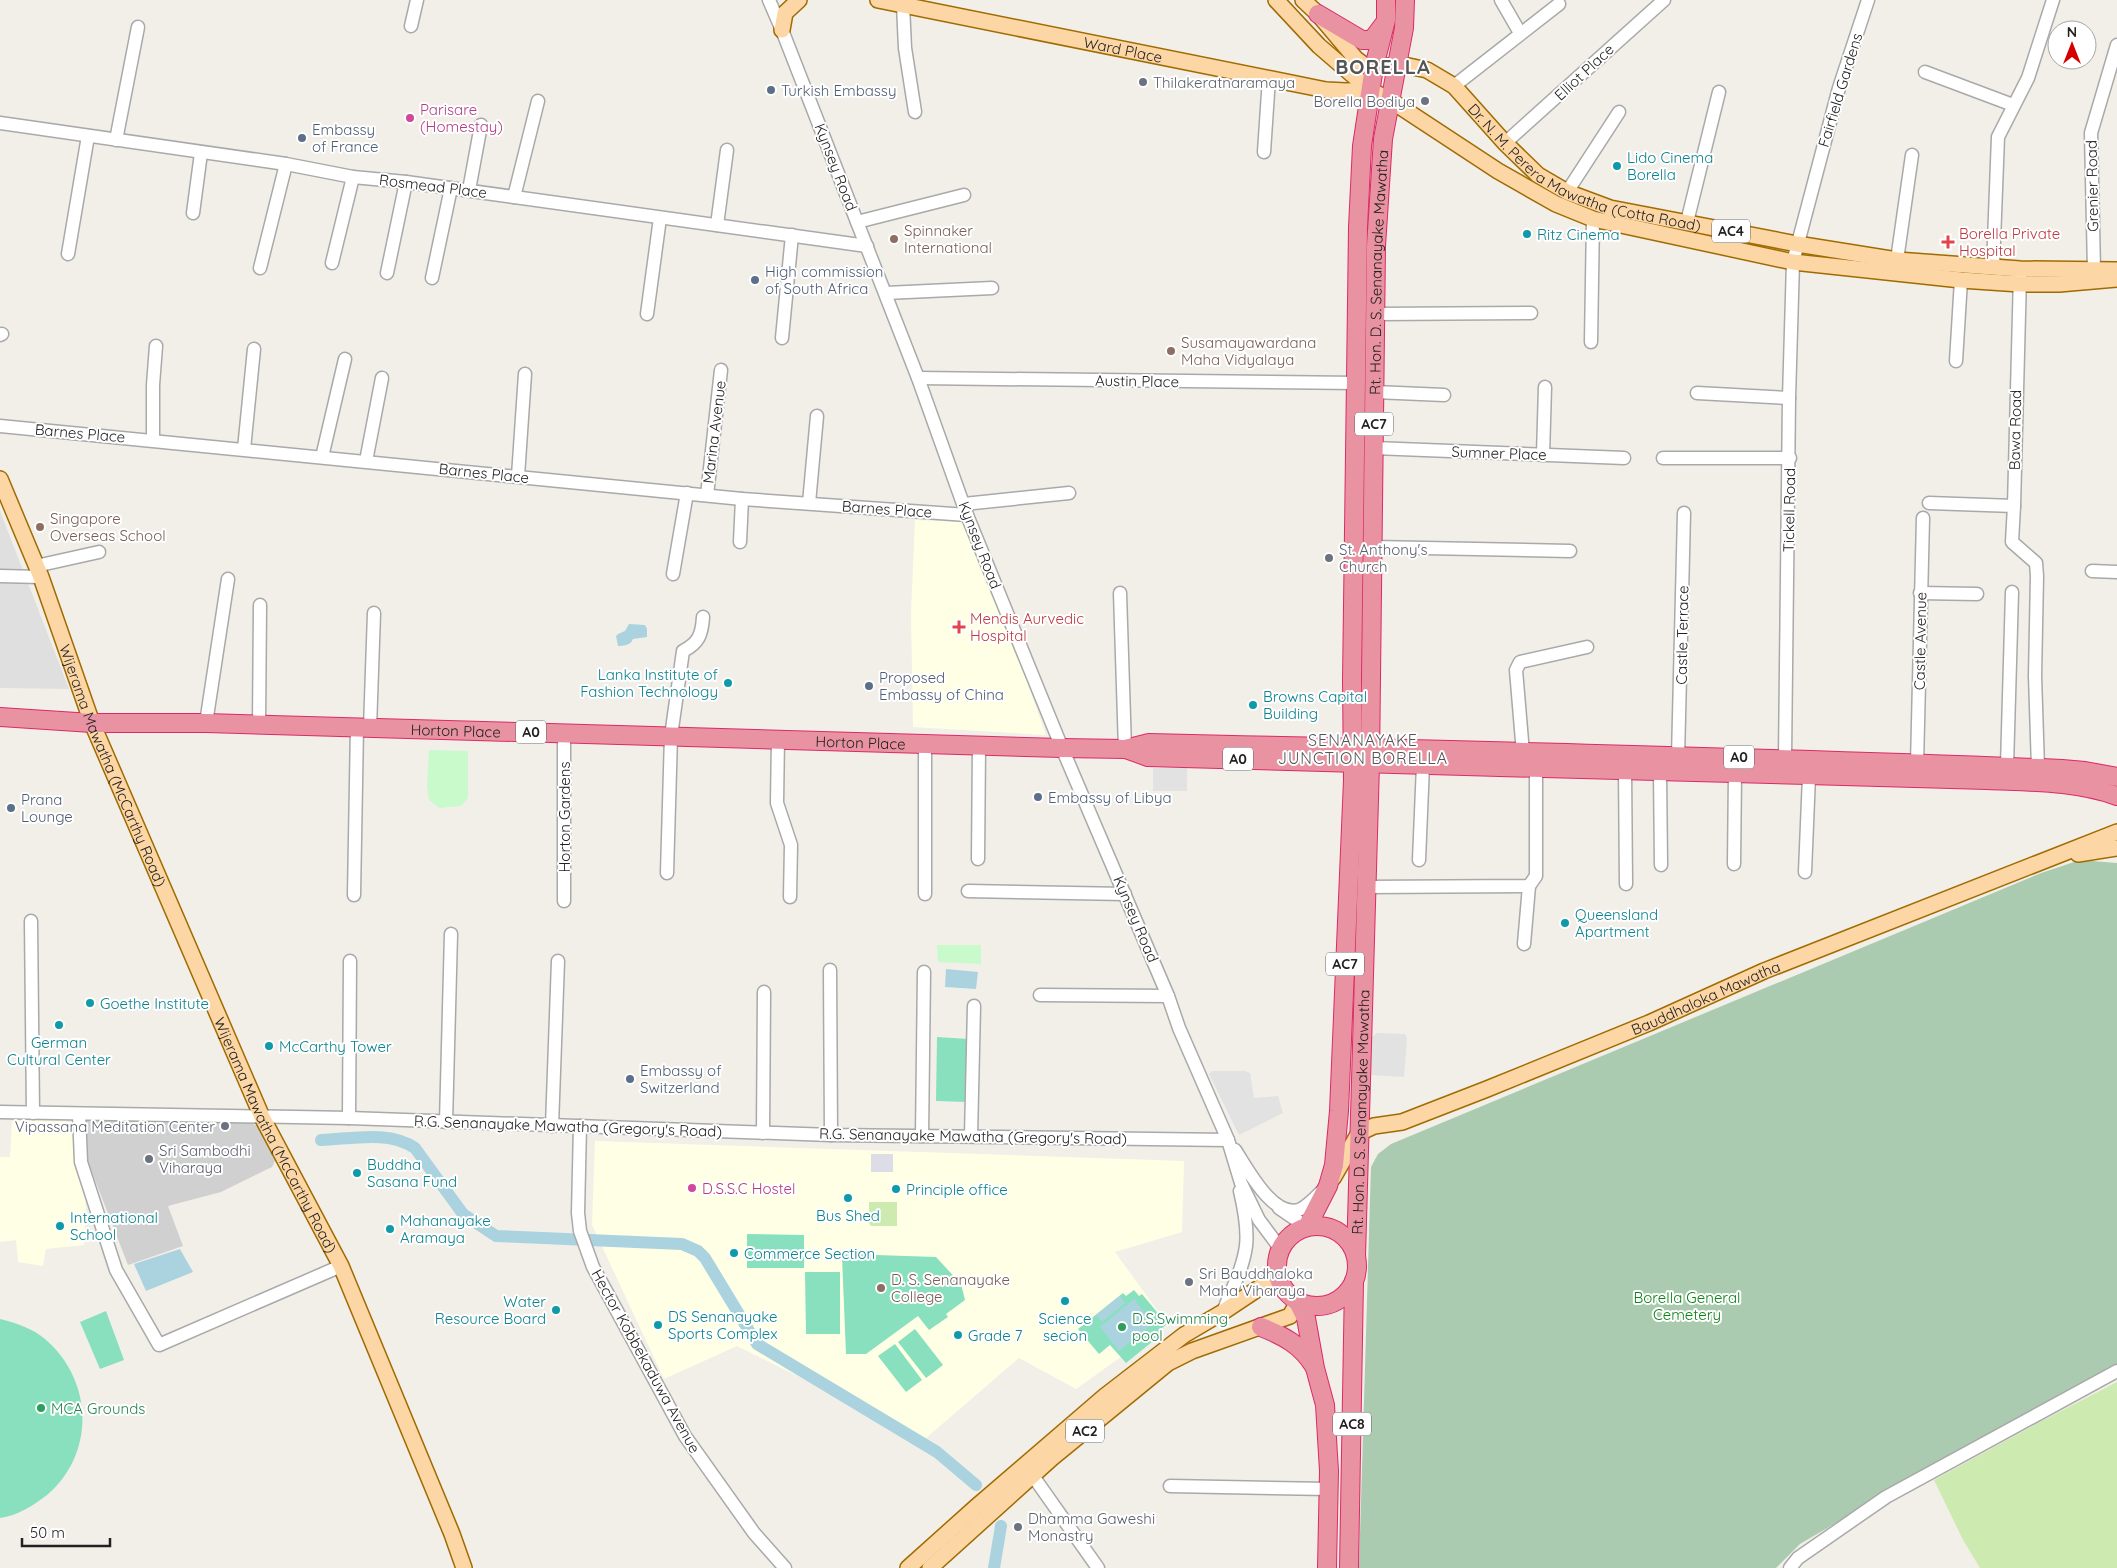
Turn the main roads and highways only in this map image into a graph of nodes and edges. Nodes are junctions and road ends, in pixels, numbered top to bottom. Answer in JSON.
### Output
{"nodes":[{"id":1,"x":799,"y":0,"type":"edge"},
{"id":2,"x":878,"y":0,"type":"edge"},
{"id":3,"x":1276,"y":0,"type":"edge"},
{"id":4,"x":1303,"y":0,"type":"edge"},
{"id":5,"x":1386,"y":0,"type":"edge"},
{"id":6,"x":1405,"y":0,"type":"edge"},
{"id":7,"x":1318,"y":14,"type":"junction"},
{"id":8,"x":1386,"y":20,"type":"junction"},
{"id":9,"x":782,"y":30,"type":"road end"},
{"id":10,"x":1396,"y":66,"type":"junction"},
{"id":11,"x":1374,"y":67,"type":"junction"},
{"id":12,"x":1370,"y":90,"type":"junction"},
{"id":13,"x":1390,"y":100,"type":"junction"},
{"id":14,"x":2117,"y":270,"type":"edge"},
{"id":15,"x":2020,"y":276,"type":"junction"},
{"id":16,"x":2117,"y":279,"type":"edge"},
{"id":17,"x":0,"y":480,"type":"edge"},
{"id":18,"x":0,"y":717,"type":"edge"},
{"id":19,"x":92,"y":722,"type":"junction"},
{"id":20,"x":1352,"y":756,"type":"junction"},
{"id":21,"x":1370,"y":756,"type":"junction"},
{"id":22,"x":2117,"y":778,"type":"edge"},
{"id":23,"x":2117,"y":796,"type":"edge"},
{"id":24,"x":2117,"y":832,"type":"edge"},
{"id":25,"x":2117,"y":848,"type":"edge"},
{"id":26,"x":2052,"y":858,"type":"junction"},
{"id":27,"x":1359,"y":1133,"type":"junction"},
{"id":28,"x":1328,"y":1186,"type":"junction"},
{"id":29,"x":1307,"y":1227,"type":"junction"},
{"id":30,"x":1356,"y":1256,"type":"junction"},
{"id":31,"x":1276,"y":1268,"type":"junction"},
{"id":32,"x":1354,"y":1281,"type":"junction"},
{"id":33,"x":1298,"y":1302,"type":"junction"},
{"id":34,"x":1261,"y":1327,"type":"junction"},
{"id":35,"x":1315,"y":1368,"type":"junction"},
{"id":36,"x":464,"y":1568,"type":"edge"},
{"id":37,"x":908,"y":1568,"type":"edge"},
{"id":38,"x":930,"y":1568,"type":"edge"},
{"id":39,"x":1327,"y":1568,"type":"edge"},
{"id":40,"x":1349,"y":1568,"type":"edge"}],
"edges":[{"from":1,"to":9,"type":"main road"},
{"from":2,"to":12,"type":"main road","name":"Ward Place"},
{"from":3,"to":12,"type":"main road","name":"Dr. N. M. Perera Mawatha (Cotta Road)"},
{"from":4,"to":7,"type":"main road"},
{"from":5,"to":8,"type":"highway","name":"Rt. Hon. D. S. Senanayake Mawatha"},
{"from":6,"to":10,"type":"highway","name":"Rt. Hon. D. S. Senanayake Mawatha"},
{"from":7,"to":8,"type":"highway"},
{"from":7,"to":11,"type":"main road"},
{"from":8,"to":11,"type":"highway","name":"Rt. Hon. D. S. Senanayake Mawatha"},
{"from":10,"to":11,"type":"main road","name":"Dr. N. M. Perera Mawatha (Cotta Road)"},
{"from":10,"to":13,"type":"highway","name":"Rt. Hon. D. S. Senanayake Mawatha"},
{"from":10,"to":15,"type":"main road","name":"Dr. N. M. Perera Mawatha (Cotta Road)","number":"AC4"},
{"from":11,"to":12,"type":"highway","name":"Rt. Hon. D. S. Senanayake Mawatha"},
{"from":12,"to":13,"type":"main road","name":"Dr. N. M. Perera Mawatha (Cotta Road)"},
{"from":12,"to":20,"type":"highway","name":"Rt. Hon. D. S. Senanayake Mawatha","number":"AC7"},
{"from":13,"to":15,"type":"main road","name":"Dr. N. M. Perera Mawatha (Cotta Road)","number":"AC4"},
{"from":13,"to":21,"type":"highway","name":"Rt. Hon. D. S. Senanayake Mawatha","number":"AC7"},
{"from":14,"to":15,"type":"main road","name":"Dr. N. M. Perera Mawatha (Cotta Road)","number":"AC4"},
{"from":15,"to":16,"type":"main road","name":"Dr. N. M. Perera Mawatha (Cotta Road)","number":"AC4"},
{"from":17,"to":19,"type":"main road","name":"Wijerama Mawatha (McCarthy Road)"},
{"from":18,"to":19,"type":"highway","name":"Horton Place","number":"A0"},
{"from":19,"to":20,"type":"highway","name":"Horton Place","number":"A0"},
{"from":19,"to":36,"type":"main road","name":"Wijerama Mawatha (McCarthy Road)"},
{"from":20,"to":21,"type":"highway","number":"A0"},
{"from":20,"to":28,"type":"highway","name":"Rt. Hon. D. S. Senanayake Mawatha","number":"AC7"},
{"from":21,"to":22,"type":"highway","number":"A0"},
{"from":21,"to":23,"type":"highway","number":"A0"},
{"from":21,"to":27,"type":"highway","name":"Rt. Hon. D. S. Senanayake Mawatha","number":"AC7"},
{"from":24,"to":26,"type":"main road","name":"Bauddhaloka Mawatha"},
{"from":25,"to":26,"type":"main road","name":"Bauddhaloka Mawatha"},
{"from":26,"to":27,"type":"main road","name":"Bauddhaloka Mawatha"},
{"from":27,"to":28,"type":"main road"},
{"from":27,"to":30,"type":"highway","name":"Rt. Hon. D. S. Senanayake Mawatha","number":"AC7"},
{"from":28,"to":29,"type":"highway","name":"Rt. Hon. D. S. Senanayake Mawatha","number":"AC7"},
{"from":29,"to":30,"type":"highway"},
{"from":29,"to":31,"type":"highway"},
{"from":30,"to":32,"type":"highway"},
{"from":31,"to":33,"type":"highway"},
{"from":31,"to":37,"type":"main road","number":"AC2"},
{"from":32,"to":33,"type":"highway"},
{"from":32,"to":40,"type":"highway","number":"AC8"},
{"from":33,"to":34,"type":"main road","number":"AC2"},
{"from":33,"to":35,"type":"highway","number":"AC8"},
{"from":34,"to":35,"type":"highway"},
{"from":34,"to":38,"type":"main road","number":"AC2"},
{"from":35,"to":39,"type":"highway","number":"AC8"}]}
